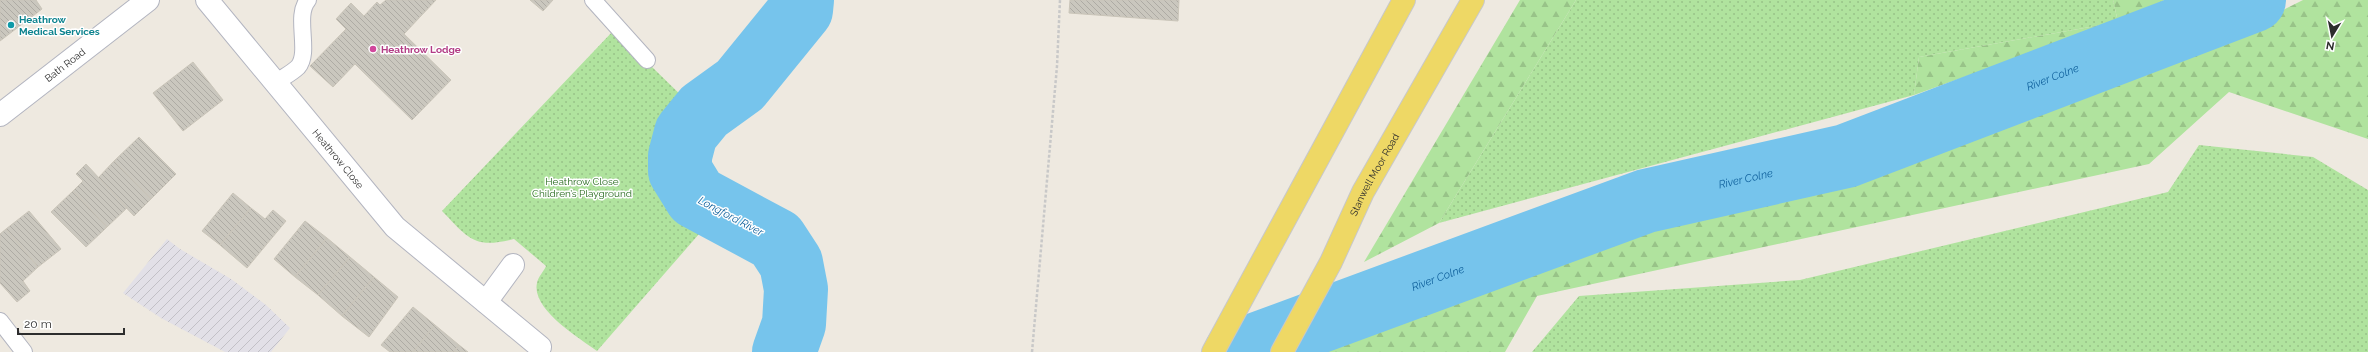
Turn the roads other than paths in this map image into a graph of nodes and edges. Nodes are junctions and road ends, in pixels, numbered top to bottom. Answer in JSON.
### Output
{"nodes":[{"id":1,"x":148,"y":0,"type":"edge"},
{"id":2,"x":207,"y":0,"type":"edge"},
{"id":3,"x":308,"y":0,"type":"edge"},
{"id":4,"x":593,"y":0,"type":"edge"},
{"id":5,"x":1404,"y":0,"type":"edge"},
{"id":6,"x":1473,"y":0,"type":"edge"},
{"id":7,"x":647,"y":60,"type":"dead end"},
{"id":8,"x":275,"y":84,"type":"junction"},
{"id":9,"x":0,"y":116,"type":"edge"},
{"id":10,"x":513,"y":265,"type":"dead end"},
{"id":11,"x":486,"y":302,"type":"junction"},
{"id":12,"x":0,"y":321,"type":"edge"},
{"id":13,"x":540,"y":347,"type":"dead end"},
{"id":14,"x":24,"y":352,"type":"edge"},
{"id":15,"x":1213,"y":352,"type":"edge"},
{"id":16,"x":1282,"y":352,"type":"edge"}],
"edges":[{"from":1,"to":9,"type":"street","name":"Bath Road"},
{"from":2,"to":8,"type":"street","name":"Heathrow Close"},
{"from":3,"to":8,"type":"lane"},
{"from":4,"to":7,"type":"lane"},
{"from":5,"to":15,"type":"main road"},
{"from":6,"to":16,"type":"main road","name":"Stanwell Moor Road"},
{"from":8,"to":11,"type":"street","name":"Heathrow Close"},
{"from":10,"to":11,"type":"street"},
{"from":11,"to":13,"type":"street","name":"Heathrow Close"},
{"from":12,"to":14,"type":"lane"}]}
